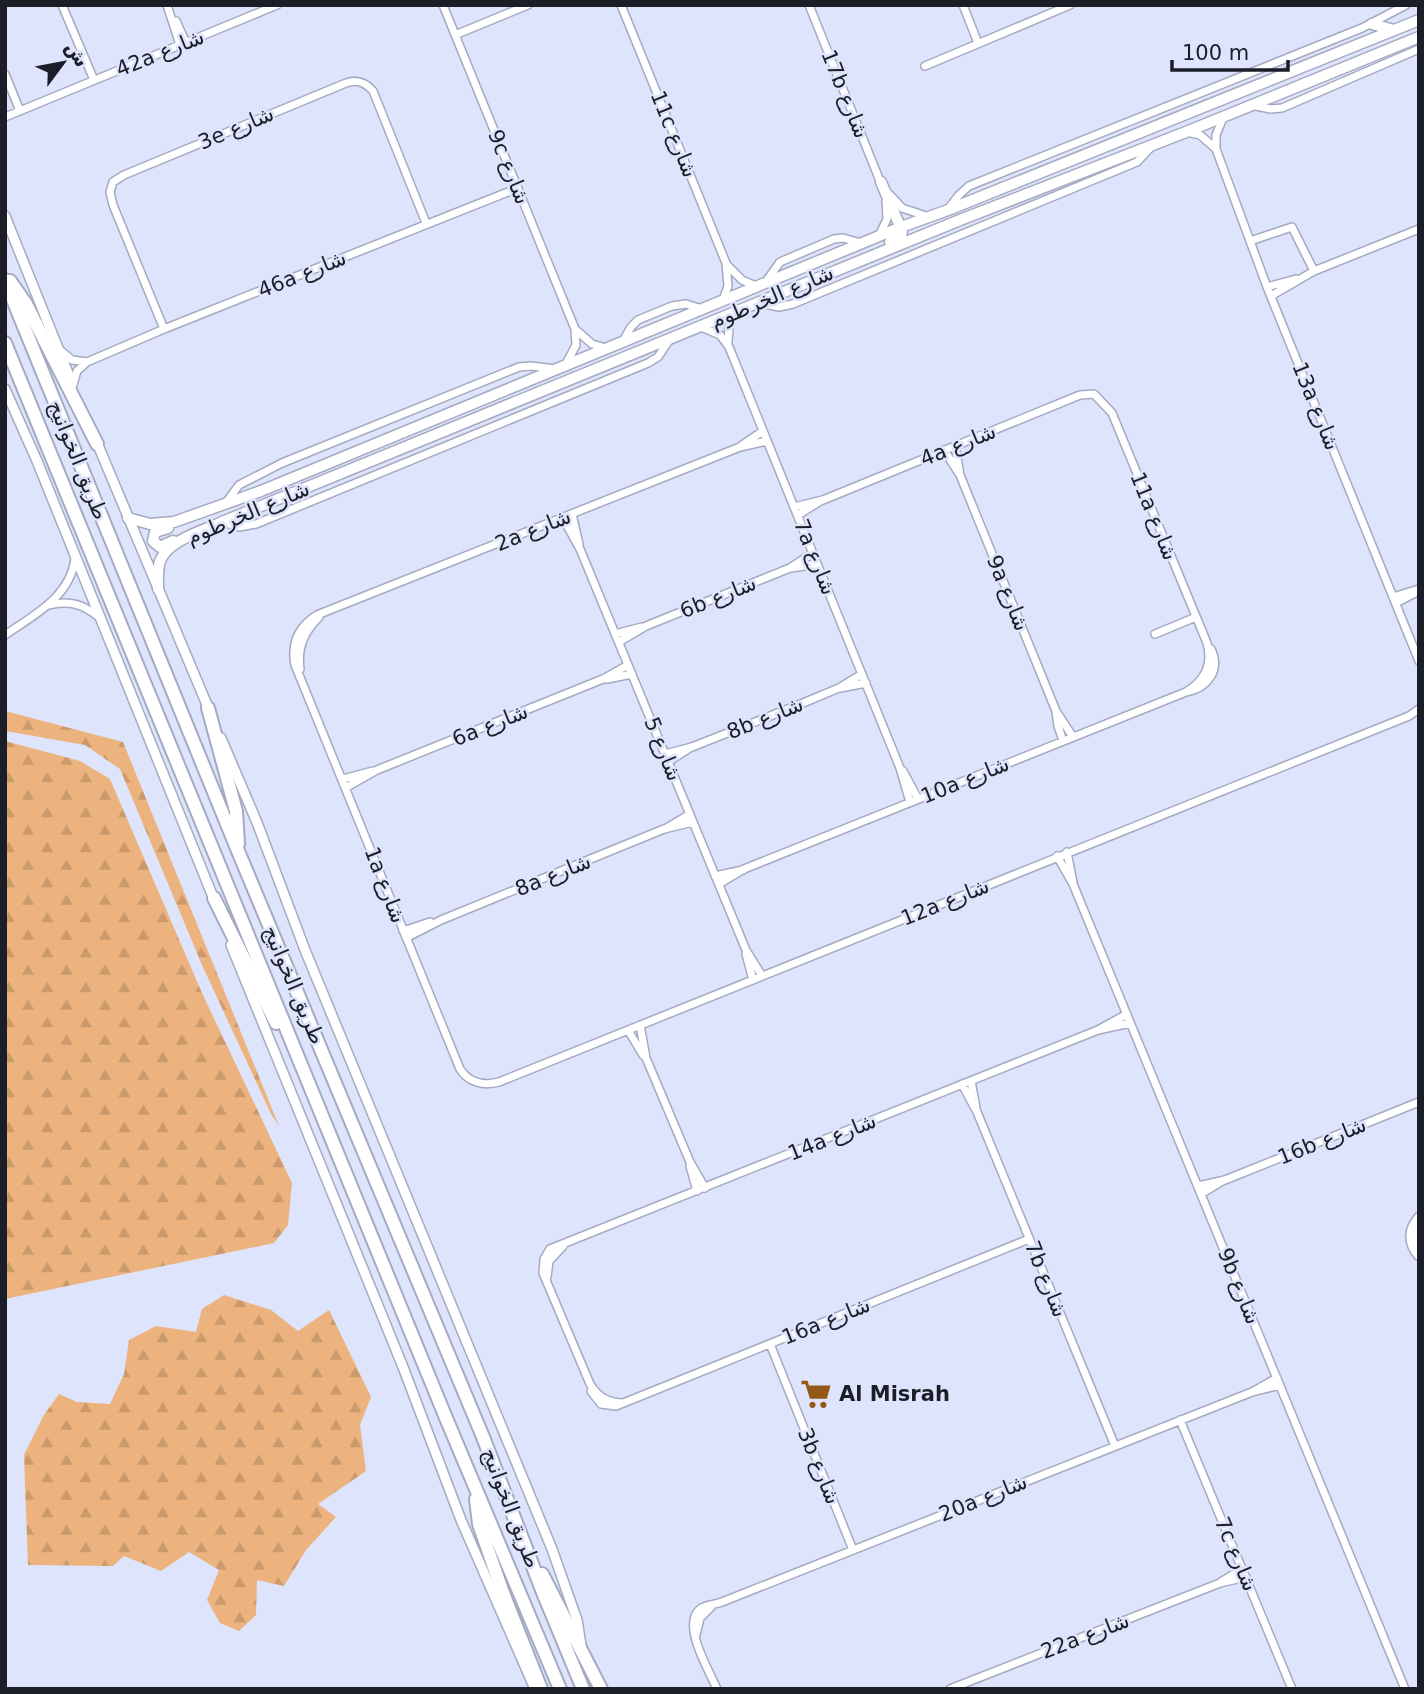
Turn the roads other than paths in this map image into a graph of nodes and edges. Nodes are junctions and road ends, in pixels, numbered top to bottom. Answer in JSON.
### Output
{"nodes":[{"id":1,"x":62,"y":5,"type":"edge"},
{"id":2,"x":167,"y":5,"type":"edge"},
{"id":3,"x":277,"y":5,"type":"edge"},
{"id":4,"x":443,"y":5,"type":"edge"},
{"id":5,"x":527,"y":5,"type":"edge"},
{"id":6,"x":621,"y":5,"type":"edge"},
{"id":7,"x":809,"y":5,"type":"edge"},
{"id":8,"x":963,"y":5,"type":"edge"},
{"id":9,"x":1070,"y":5,"type":"edge"},
{"id":10,"x":1406,"y":5,"type":"edge"},
{"id":11,"x":1418,"y":20,"type":"edge"},
{"id":12,"x":1372,"y":24,"type":"junction"},
{"id":13,"x":1395,"y":30,"type":"junction"},
{"id":14,"x":455,"y":35,"type":"junction"},
{"id":15,"x":1419,"y":37,"type":"edge"},
{"id":16,"x":978,"y":43,"type":"junction"},
{"id":17,"x":183,"y":44,"type":"junction"},
{"id":18,"x":1419,"y":49,"type":"edge"},
{"id":19,"x":925,"y":66,"type":"dead end"},
{"id":20,"x":5,"y":74,"type":"edge"},
{"id":21,"x":94,"y":80,"type":"junction"},
{"id":22,"x":1250,"y":105,"type":"junction"},
{"id":23,"x":20,"y":111,"type":"junction"},
{"id":24,"x":1224,"y":116,"type":"junction"},
{"id":25,"x":5,"y":117,"type":"edge"},
{"id":26,"x":1186,"y":132,"type":"junction"},
{"id":27,"x":1153,"y":145,"type":"junction"},
{"id":28,"x":1216,"y":149,"type":"junction"},
{"id":29,"x":881,"y":182,"type":"junction"},
{"id":30,"x":518,"y":188,"type":"junction"},
{"id":31,"x":948,"y":211,"type":"junction"},
{"id":32,"x":5,"y":216,"type":"edge"},
{"id":33,"x":929,"y":217,"type":"junction"},
{"id":34,"x":426,"y":223,"type":"junction"},
{"id":35,"x":901,"y":227,"type":"junction"},
{"id":36,"x":1419,"y":230,"type":"edge"},
{"id":37,"x":879,"y":236,"type":"junction"},
{"id":38,"x":1250,"y":241,"type":"junction"},
{"id":39,"x":726,"y":263,"type":"junction"},
{"id":40,"x":1314,"y":271,"type":"junction"},
{"id":41,"x":5,"y":278,"type":"edge"},
{"id":42,"x":818,"y":278,"type":"junction"},
{"id":43,"x":1300,"y":278,"type":"junction"},
{"id":44,"x":761,"y":285,"type":"junction"},
{"id":45,"x":1267,"y":287,"type":"junction"},
{"id":46,"x":1271,"y":296,"type":"junction"},
{"id":47,"x":723,"y":300,"type":"junction"},
{"id":48,"x":758,"y":303,"type":"junction"},
{"id":49,"x":733,"y":314,"type":"junction"},
{"id":50,"x":700,"y":327,"type":"junction"},
{"id":51,"x":164,"y":329,"type":"junction"},
{"id":52,"x":575,"y":329,"type":"junction"},
{"id":53,"x":670,"y":339,"type":"junction"},
{"id":54,"x":5,"y":343,"type":"edge"},
{"id":55,"x":56,"y":345,"type":"junction"},
{"id":56,"x":729,"y":347,"type":"junction"},
{"id":57,"x":607,"y":348,"type":"junction"},
{"id":58,"x":87,"y":362,"type":"junction"},
{"id":59,"x":560,"y":367,"type":"junction"},
{"id":60,"x":73,"y":384,"type":"junction"},
{"id":61,"x":5,"y":389,"type":"edge"},
{"id":62,"x":1094,"y":394,"type":"joint"},
{"id":63,"x":481,"y":400,"type":"junction"},
{"id":64,"x":454,"y":428,"type":"junction"},
{"id":65,"x":763,"y":431,"type":"junction"},
{"id":66,"x":767,"y":441,"type":"junction"},
{"id":67,"x":97,"y":444,"type":"junction"},
{"id":68,"x":955,"y":446,"type":"junction"},
{"id":69,"x":740,"y":447,"type":"junction"},
{"id":70,"x":944,"y":450,"type":"junction"},
{"id":71,"x":960,"y":475,"type":"junction"},
{"id":72,"x":225,"y":504,"type":"junction"},
{"id":73,"x":796,"y":511,"type":"junction"},
{"id":74,"x":572,"y":514,"type":"junction"},
{"id":75,"x":128,"y":518,"type":"junction"},
{"id":76,"x":564,"y":518,"type":"junction"},
{"id":77,"x":187,"y":519,"type":"junction"},
{"id":78,"x":222,"y":522,"type":"junction"},
{"id":79,"x":192,"y":536,"type":"junction"},
{"id":80,"x":580,"y":549,"type":"junction"},
{"id":81,"x":813,"y":553,"type":"junction"},
{"id":82,"x":76,"y":558,"type":"junction"},
{"id":83,"x":817,"y":564,"type":"junction"},
{"id":84,"x":790,"y":568,"type":"junction"},
{"id":85,"x":158,"y":589,"type":"junction"},
{"id":86,"x":1419,"y":590,"type":"edge"},
{"id":87,"x":1394,"y":600,"type":"junction"},
{"id":88,"x":47,"y":605,"type":"junction"},
{"id":89,"x":1196,"y":617,"type":"junction"},
{"id":90,"x":100,"y":618,"type":"junction"},
{"id":91,"x":646,"y":626,"type":"junction"},
{"id":92,"x":615,"y":634,"type":"junction"},
{"id":93,"x":1155,"y":634,"type":"dead end"},
{"id":94,"x":5,"y":635,"type":"edge"},
{"id":95,"x":298,"y":642,"type":"joint"},
{"id":96,"x":619,"y":642,"type":"junction"},
{"id":97,"x":1419,"y":661,"type":"edge"},
{"id":98,"x":628,"y":665,"type":"junction"},
{"id":99,"x":632,"y":674,"type":"junction"},
{"id":100,"x":862,"y":674,"type":"junction"},
{"id":101,"x":1208,"y":676,"type":"joint"},
{"id":102,"x":603,"y":680,"type":"junction"},
{"id":103,"x":866,"y":683,"type":"junction"},
{"id":104,"x":839,"y":688,"type":"junction"},
{"id":105,"x":208,"y":708,"type":"junction"},
{"id":106,"x":1419,"y":709,"type":"edge"},
{"id":107,"x":1056,"y":711,"type":"junction"},
{"id":108,"x":1419,"y":715,"type":"edge"},
{"id":109,"x":1409,"y":716,"type":"junction"},
{"id":110,"x":1073,"y":737,"type":"junction"},
{"id":111,"x":1063,"y":741,"type":"junction"},
{"id":112,"x":692,"y":747,"type":"junction"},
{"id":113,"x":665,"y":754,"type":"junction"},
{"id":114,"x":668,"y":762,"type":"junction"},
{"id":115,"x":345,"y":783,"type":"junction"},
{"id":116,"x":914,"y":801,"type":"junction"},
{"id":117,"x":690,"y":814,"type":"junction"},
{"id":118,"x":693,"y":822,"type":"junction"},
{"id":119,"x":664,"y":829,"type":"junction"},
{"id":120,"x":238,"y":851,"type":"junction"},
{"id":121,"x":1067,"y":852,"type":"junction"},
{"id":122,"x":1056,"y":856,"type":"junction"},
{"id":123,"x":744,"y":869,"type":"junction"},
{"id":124,"x":715,"y":876,"type":"junction"},
{"id":125,"x":719,"y":884,"type":"junction"},
{"id":126,"x":1073,"y":884,"type":"junction"},
{"id":127,"x":214,"y":898,"type":"junction"},
{"id":128,"x":404,"y":934,"type":"junction"},
{"id":129,"x":746,"y":950,"type":"junction"},
{"id":130,"x":762,"y":976,"type":"junction"},
{"id":131,"x":753,"y":980,"type":"junction"},
{"id":132,"x":1127,"y":1014,"type":"junction"},
{"id":133,"x":1130,"y":1023,"type":"junction"},
{"id":134,"x":639,"y":1026,"type":"junction"},
{"id":135,"x":628,"y":1030,"type":"junction"},
{"id":136,"x":1098,"y":1030,"type":"junction"},
{"id":137,"x":646,"y":1058,"type":"junction"},
{"id":138,"x":304,"y":1074,"type":"junction"},
{"id":139,"x":971,"y":1081,"type":"junction"},
{"id":140,"x":481,"y":1083,"type":"joint"},
{"id":141,"x":962,"y":1084,"type":"junction"},
{"id":142,"x":1419,"y":1102,"type":"edge"},
{"id":143,"x":977,"y":1112,"type":"junction"},
{"id":144,"x":690,"y":1162,"type":"junction"},
{"id":145,"x":1225,"y":1180,"type":"junction"},
{"id":146,"x":1198,"y":1186,"type":"junction"},
{"id":147,"x":705,"y":1188,"type":"junction"},
{"id":148,"x":697,"y":1191,"type":"junction"},
{"id":149,"x":1201,"y":1194,"type":"junction"},
{"id":150,"x":1419,"y":1216,"type":"edge"},
{"id":151,"x":1415,"y":1227,"type":"edge"},
{"id":152,"x":1029,"y":1239,"type":"junction"},
{"id":153,"x":1418,"y":1257,"type":"edge"},
{"id":154,"x":770,"y":1344,"type":"junction"},
{"id":155,"x":1278,"y":1381,"type":"junction"},
{"id":156,"x":602,"y":1401,"type":"joint"},
{"id":157,"x":1180,"y":1420,"type":"junction"},
{"id":158,"x":1115,"y":1446,"type":"junction"},
{"id":159,"x":477,"y":1491,"type":"junction"},
{"id":160,"x":523,"y":1542,"type":"junction"},
{"id":161,"x":853,"y":1550,"type":"junction"},
{"id":162,"x":1244,"y":1573,"type":"junction"},
{"id":163,"x":581,"y":1647,"type":"junction"},
{"id":164,"x":535,"y":1689,"type":"edge"},
{"id":165,"x":541,"y":1689,"type":"edge"},
{"id":166,"x":560,"y":1689,"type":"edge"},
{"id":167,"x":583,"y":1689,"type":"edge"},
{"id":168,"x":601,"y":1689,"type":"edge"},
{"id":169,"x":716,"y":1689,"type":"edge"},
{"id":170,"x":950,"y":1689,"type":"edge"},
{"id":171,"x":1292,"y":1689,"type":"edge"},
{"id":172,"x":1405,"y":1689,"type":"edge"}],
"edges":[{"from":1,"to":21,"type":"street"},
{"from":2,"to":17,"type":"street"},
{"from":3,"to":17,"type":"street","name":"42a شارع"},
{"from":4,"to":14,"type":"street","name":"9c شارع"},
{"from":5,"to":14,"type":"street"},
{"from":6,"to":39,"type":"street","name":"11c شارع"},
{"from":7,"to":29,"type":"street","name":"17b شارع"},
{"from":8,"to":16,"type":"street"},
{"from":9,"to":16,"type":"street"},
{"from":10,"to":12,"type":"street"},
{"from":11,"to":13,"type":"main road","name":"شارع الخرطوم"},
{"from":12,"to":13,"type":"main road"},
{"from":12,"to":31,"type":"street"},
{"from":13,"to":31,"type":"main road","name":"شارع الخرطوم"},
{"from":14,"to":30,"type":"street","name":"9c شارع"},
{"from":15,"to":22,"type":"main road","name":"شارع الخرطوم"},
{"from":16,"to":19,"type":"street"},
{"from":17,"to":21,"type":"street","name":"42a شارع"},
{"from":18,"to":22,"type":"street"},
{"from":20,"to":23,"type":"street"},
{"from":21,"to":23,"type":"street","name":"42a شارع"},
{"from":22,"to":24,"type":"main road","name":"شارع الخرطوم"},
{"from":23,"to":25,"type":"street","name":"42a شارع"},
{"from":24,"to":26,"type":"main road","name":"شارع الخرطوم"},
{"from":24,"to":28,"type":"street"},
{"from":26,"to":27,"type":"main road","name":"شارع الخرطوم"},
{"from":26,"to":28,"type":"street"},
{"from":27,"to":42,"type":"main road","name":"شارع الخرطوم"},
{"from":27,"to":48,"type":"street"},
{"from":28,"to":38,"type":"street","name":"13a شارع"},
{"from":29,"to":33,"type":"street","name":"17b شارع"},
{"from":29,"to":35,"type":"main road"},
{"from":29,"to":37,"type":"street","name":"17b شارع"},
{"from":30,"to":34,"type":"street","name":"46a شارع"},
{"from":30,"to":52,"type":"street","name":"9c شارع"},
{"from":31,"to":33,"type":"main road","name":"شارع الخرطوم"},
{"from":32,"to":55,"type":"street"},
{"from":33,"to":35,"type":"main road","name":"شارع الخرطوم"},
{"from":34,"to":51,"type":"street","name":"46a شارع"},
{"from":34,"to":51,"type":"street","name":"3e شارع"},
{"from":35,"to":37,"type":"main road","name":"شارع الخرطوم"},
{"from":35,"to":42,"type":"main road"},
{"from":36,"to":40,"type":"street"},
{"from":37,"to":44,"type":"main road","name":"شارع الخرطوم"},
{"from":38,"to":40,"type":"street"},
{"from":38,"to":45,"type":"street","name":"13a شارع"},
{"from":39,"to":44,"type":"street","name":"11c شارع"},
{"from":39,"to":47,"type":"street","name":"11c شارع"},
{"from":40,"to":43,"type":"street"},
{"from":41,"to":67,"type":"highway"},
{"from":41,"to":120,"type":"highway","name":"طريق الخوانيج"},
{"from":42,"to":48,"type":"main road","name":"شارع الخرطوم"},
{"from":43,"to":45,"type":"street"},
{"from":43,"to":46,"type":"street"},
{"from":44,"to":47,"type":"main road","name":"شارع الخرطوم"},
{"from":45,"to":46,"type":"street","name":"13a شارع"},
{"from":46,"to":87,"type":"street","name":"13a شارع"},
{"from":47,"to":57,"type":"main road","name":"شارع الخرطوم"},
{"from":48,"to":49,"type":"main road","name":"شارع الخرطوم"},
{"from":49,"to":50,"type":"main road","name":"شارع الخرطوم"},
{"from":49,"to":56,"type":"street","name":"7a شارع"},
{"from":50,"to":53,"type":"main road","name":"شارع الخرطوم"},
{"from":50,"to":56,"type":"street"},
{"from":51,"to":58,"type":"street","name":"46a شارع"},
{"from":52,"to":57,"type":"street"},
{"from":52,"to":59,"type":"street"},
{"from":53,"to":64,"type":"main road","name":"شارع الخرطوم"},
{"from":53,"to":78,"type":"street"},
{"from":54,"to":138,"type":"highway","name":"طريق الخوانيج"},
{"from":55,"to":58,"type":"street"},
{"from":55,"to":60,"type":"street"},
{"from":56,"to":65,"type":"street","name":"7a شارع"},
{"from":57,"to":59,"type":"main road","name":"شارع الخرطوم"},
{"from":58,"to":60,"type":"street"},
{"from":59,"to":63,"type":"main road","name":"شارع الخرطوم"},
{"from":59,"to":72,"type":"street"},
{"from":60,"to":67,"type":"street"},
{"from":61,"to":82,"type":"street"},
{"from":62,"to":68,"type":"street","name":"4a شارع"},
{"from":62,"to":89,"type":"street","name":"11a شارع"},
{"from":63,"to":64,"type":"main road"},
{"from":63,"to":72,"type":"main road","name":"شارع الخرطوم"},
{"from":64,"to":78,"type":"main road","name":"شارع الخرطوم"},
{"from":65,"to":66,"type":"street","name":"7a شارع"},
{"from":65,"to":69,"type":"street","name":"2a شارع"},
{"from":66,"to":69,"type":"street","name":"2a شارع"},
{"from":66,"to":73,"type":"street","name":"7a شارع"},
{"from":67,"to":75,"type":"street"},
{"from":68,"to":70,"type":"street","name":"4a شارع"},
{"from":68,"to":71,"type":"street","name":"9a شارع"},
{"from":69,"to":74,"type":"street","name":"2a شارع"},
{"from":70,"to":71,"type":"street","name":"9a شارع"},
{"from":70,"to":73,"type":"street","name":"4a شارع"},
{"from":71,"to":107,"type":"street","name":"9a شارع"},
{"from":72,"to":77,"type":"main road","name":"شارع الخرطوم"},
{"from":73,"to":81,"type":"street","name":"7a شارع"},
{"from":74,"to":76,"type":"street","name":"2a شارع"},
{"from":74,"to":80,"type":"street","name":"شارع 5"},
{"from":75,"to":77,"type":"main road","name":"شارع الخرطوم"},
{"from":75,"to":85,"type":"street"},
{"from":76,"to":80,"type":"street","name":"شارع 5"},
{"from":76,"to":95,"type":"street","name":"2a شارع"},
{"from":77,"to":79,"type":"main road"},
{"from":78,"to":79,"type":"main road","name":"شارع الخرطوم"},
{"from":79,"to":85,"type":"main road","name":"شارع الخرطوم"},
{"from":80,"to":92,"type":"street","name":"شارع 5"},
{"from":81,"to":83,"type":"street","name":"7a شارع"},
{"from":81,"to":84,"type":"street","name":"6b شارع"},
{"from":82,"to":88,"type":"street"},
{"from":82,"to":90,"type":"street"},
{"from":83,"to":84,"type":"street","name":"6b شارع"},
{"from":83,"to":100,"type":"street","name":"7a شارع"},
{"from":84,"to":91,"type":"street","name":"6b شارع"},
{"from":85,"to":105,"type":"street"},
{"from":86,"to":87,"type":"street"},
{"from":87,"to":97,"type":"street","name":"13a شارع"},
{"from":88,"to":90,"type":"street"},
{"from":88,"to":94,"type":"street"},
{"from":89,"to":93,"type":"street"},
{"from":89,"to":101,"type":"street","name":"11a شارع"},
{"from":90,"to":127,"type":"street"},
{"from":91,"to":92,"type":"street","name":"6b شارع"},
{"from":91,"to":96,"type":"street","name":"6b شارع"},
{"from":92,"to":96,"type":"street","name":"شارع 5"},
{"from":95,"to":115,"type":"street","name":"1a شارع"},
{"from":96,"to":98,"type":"street","name":"شارع 5"},
{"from":98,"to":99,"type":"street","name":"شارع 5"},
{"from":98,"to":102,"type":"street","name":"6a شارع"},
{"from":99,"to":102,"type":"street","name":"6a شارع"},
{"from":99,"to":113,"type":"street","name":"شارع 5"},
{"from":100,"to":103,"type":"street","name":"7a شارع"},
{"from":100,"to":104,"type":"street","name":"8b شارع"},
{"from":101,"to":110,"type":"street","name":"10a شارع"},
{"from":102,"to":115,"type":"street","name":"6a شارع"},
{"from":103,"to":104,"type":"street","name":"8b شارع"},
{"from":103,"to":116,"type":"street","name":"7a شارع"},
{"from":104,"to":112,"type":"street","name":"8b شارع"},
{"from":105,"to":120,"type":"highway"},
{"from":105,"to":163,"type":"street"},
{"from":106,"to":109,"type":"street","name":"12a شارع"},
{"from":107,"to":110,"type":"street","name":"9a شارع"},
{"from":107,"to":111,"type":"street","name":"9a شارع"},
{"from":108,"to":109,"type":"street","name":"12a شارع"},
{"from":109,"to":121,"type":"street","name":"12a شارع"},
{"from":110,"to":111,"type":"street","name":"10a شارع"},
{"from":111,"to":116,"type":"street","name":"10a شارع"},
{"from":112,"to":113,"type":"street","name":"8b شارع"},
{"from":112,"to":114,"type":"street","name":"8b شارع"},
{"from":113,"to":114,"type":"street","name":"شارع 5"},
{"from":114,"to":117,"type":"street","name":"شارع 5"},
{"from":115,"to":128,"type":"street","name":"1a شارع"},
{"from":116,"to":123,"type":"street","name":"10a شارع"},
{"from":117,"to":118,"type":"street","name":"شارع 5"},
{"from":117,"to":119,"type":"street","name":"8a شارع"},
{"from":118,"to":119,"type":"street","name":"8a شارع"},
{"from":118,"to":124,"type":"street","name":"شارع 5"},
{"from":119,"to":128,"type":"street","name":"8a شارع"},
{"from":120,"to":160,"type":"highway","name":"طريق الخوانيج"},
{"from":121,"to":122,"type":"street","name":"12a شارع"},
{"from":121,"to":126,"type":"street","name":"9b شارع"},
{"from":122,"to":126,"type":"street","name":"9b شارع"},
{"from":122,"to":130,"type":"street","name":"12a شارع"},
{"from":123,"to":124,"type":"street","name":"10a شارع"},
{"from":123,"to":125,"type":"street","name":"10a شارع"},
{"from":124,"to":125,"type":"street","name":"شارع 5"},
{"from":125,"to":129,"type":"street","name":"شارع 5"},
{"from":126,"to":132,"type":"street","name":"9b شارع"},
{"from":127,"to":138,"type":"highway"},
{"from":127,"to":164,"type":"street"},
{"from":128,"to":140,"type":"street","name":"1a شارع"},
{"from":129,"to":130,"type":"street","name":"شارع 5"},
{"from":129,"to":131,"type":"street","name":"شارع 5"},
{"from":130,"to":131,"type":"street","name":"12a شارع"},
{"from":131,"to":134,"type":"street","name":"12a شارع"},
{"from":132,"to":133,"type":"street","name":"9b شارع"},
{"from":132,"to":136,"type":"street","name":"14a شارع"},
{"from":133,"to":136,"type":"street","name":"14a شارع"},
{"from":133,"to":146,"type":"street","name":"9b شارع"},
{"from":134,"to":135,"type":"street","name":"12a شارع"},
{"from":134,"to":137,"type":"street"},
{"from":135,"to":137,"type":"street"},
{"from":135,"to":140,"type":"street","name":"12a شارع"},
{"from":136,"to":139,"type":"street","name":"14a شارع"},
{"from":137,"to":144,"type":"street"},
{"from":138,"to":159,"type":"highway","name":"طريق الخوانيج"},
{"from":139,"to":141,"type":"street","name":"14a شارع"},
{"from":139,"to":143,"type":"street","name":"7b شارع"},
{"from":141,"to":143,"type":"street","name":"7b شارع"},
{"from":141,"to":147,"type":"street","name":"14a شارع"},
{"from":142,"to":145,"type":"street","name":"16b شارع"},
{"from":143,"to":152,"type":"street","name":"7b شارع"},
{"from":144,"to":147,"type":"street"},
{"from":144,"to":148,"type":"street"},
{"from":145,"to":146,"type":"street","name":"16b شارع"},
{"from":145,"to":149,"type":"street","name":"16b شارع"},
{"from":146,"to":149,"type":"street","name":"9b شارع"},
{"from":147,"to":148,"type":"street","name":"14a شارع"},
{"from":148,"to":156,"type":"street","name":"14a شارع"},
{"from":149,"to":155,"type":"street","name":"9b شارع"},
{"from":150,"to":151,"type":"street"},
{"from":151,"to":153,"type":"street"},
{"from":152,"to":154,"type":"street","name":"16a شارع"},
{"from":152,"to":158,"type":"street","name":"7b شارع"},
{"from":154,"to":156,"type":"street","name":"16a شارع"},
{"from":154,"to":161,"type":"street","name":"3b شارع"},
{"from":155,"to":157,"type":"street","name":"20a شارع"},
{"from":155,"to":172,"type":"street","name":"9b شارع"},
{"from":157,"to":158,"type":"street","name":"20a شارع"},
{"from":157,"to":162,"type":"street","name":"7c شارع"},
{"from":158,"to":161,"type":"street","name":"20a شارع"},
{"from":159,"to":165,"type":"highway"},
{"from":159,"to":166,"type":"highway","name":"طريق الخوانيج"},
{"from":160,"to":163,"type":"highway"},
{"from":160,"to":167,"type":"highway","name":"طريق الخوانيج"},
{"from":161,"to":169,"type":"street","name":"20a شارع"},
{"from":162,"to":170,"type":"street","name":"22a شارع"},
{"from":162,"to":171,"type":"street","name":"7c شارع"},
{"from":163,"to":168,"type":"highway"}]}
